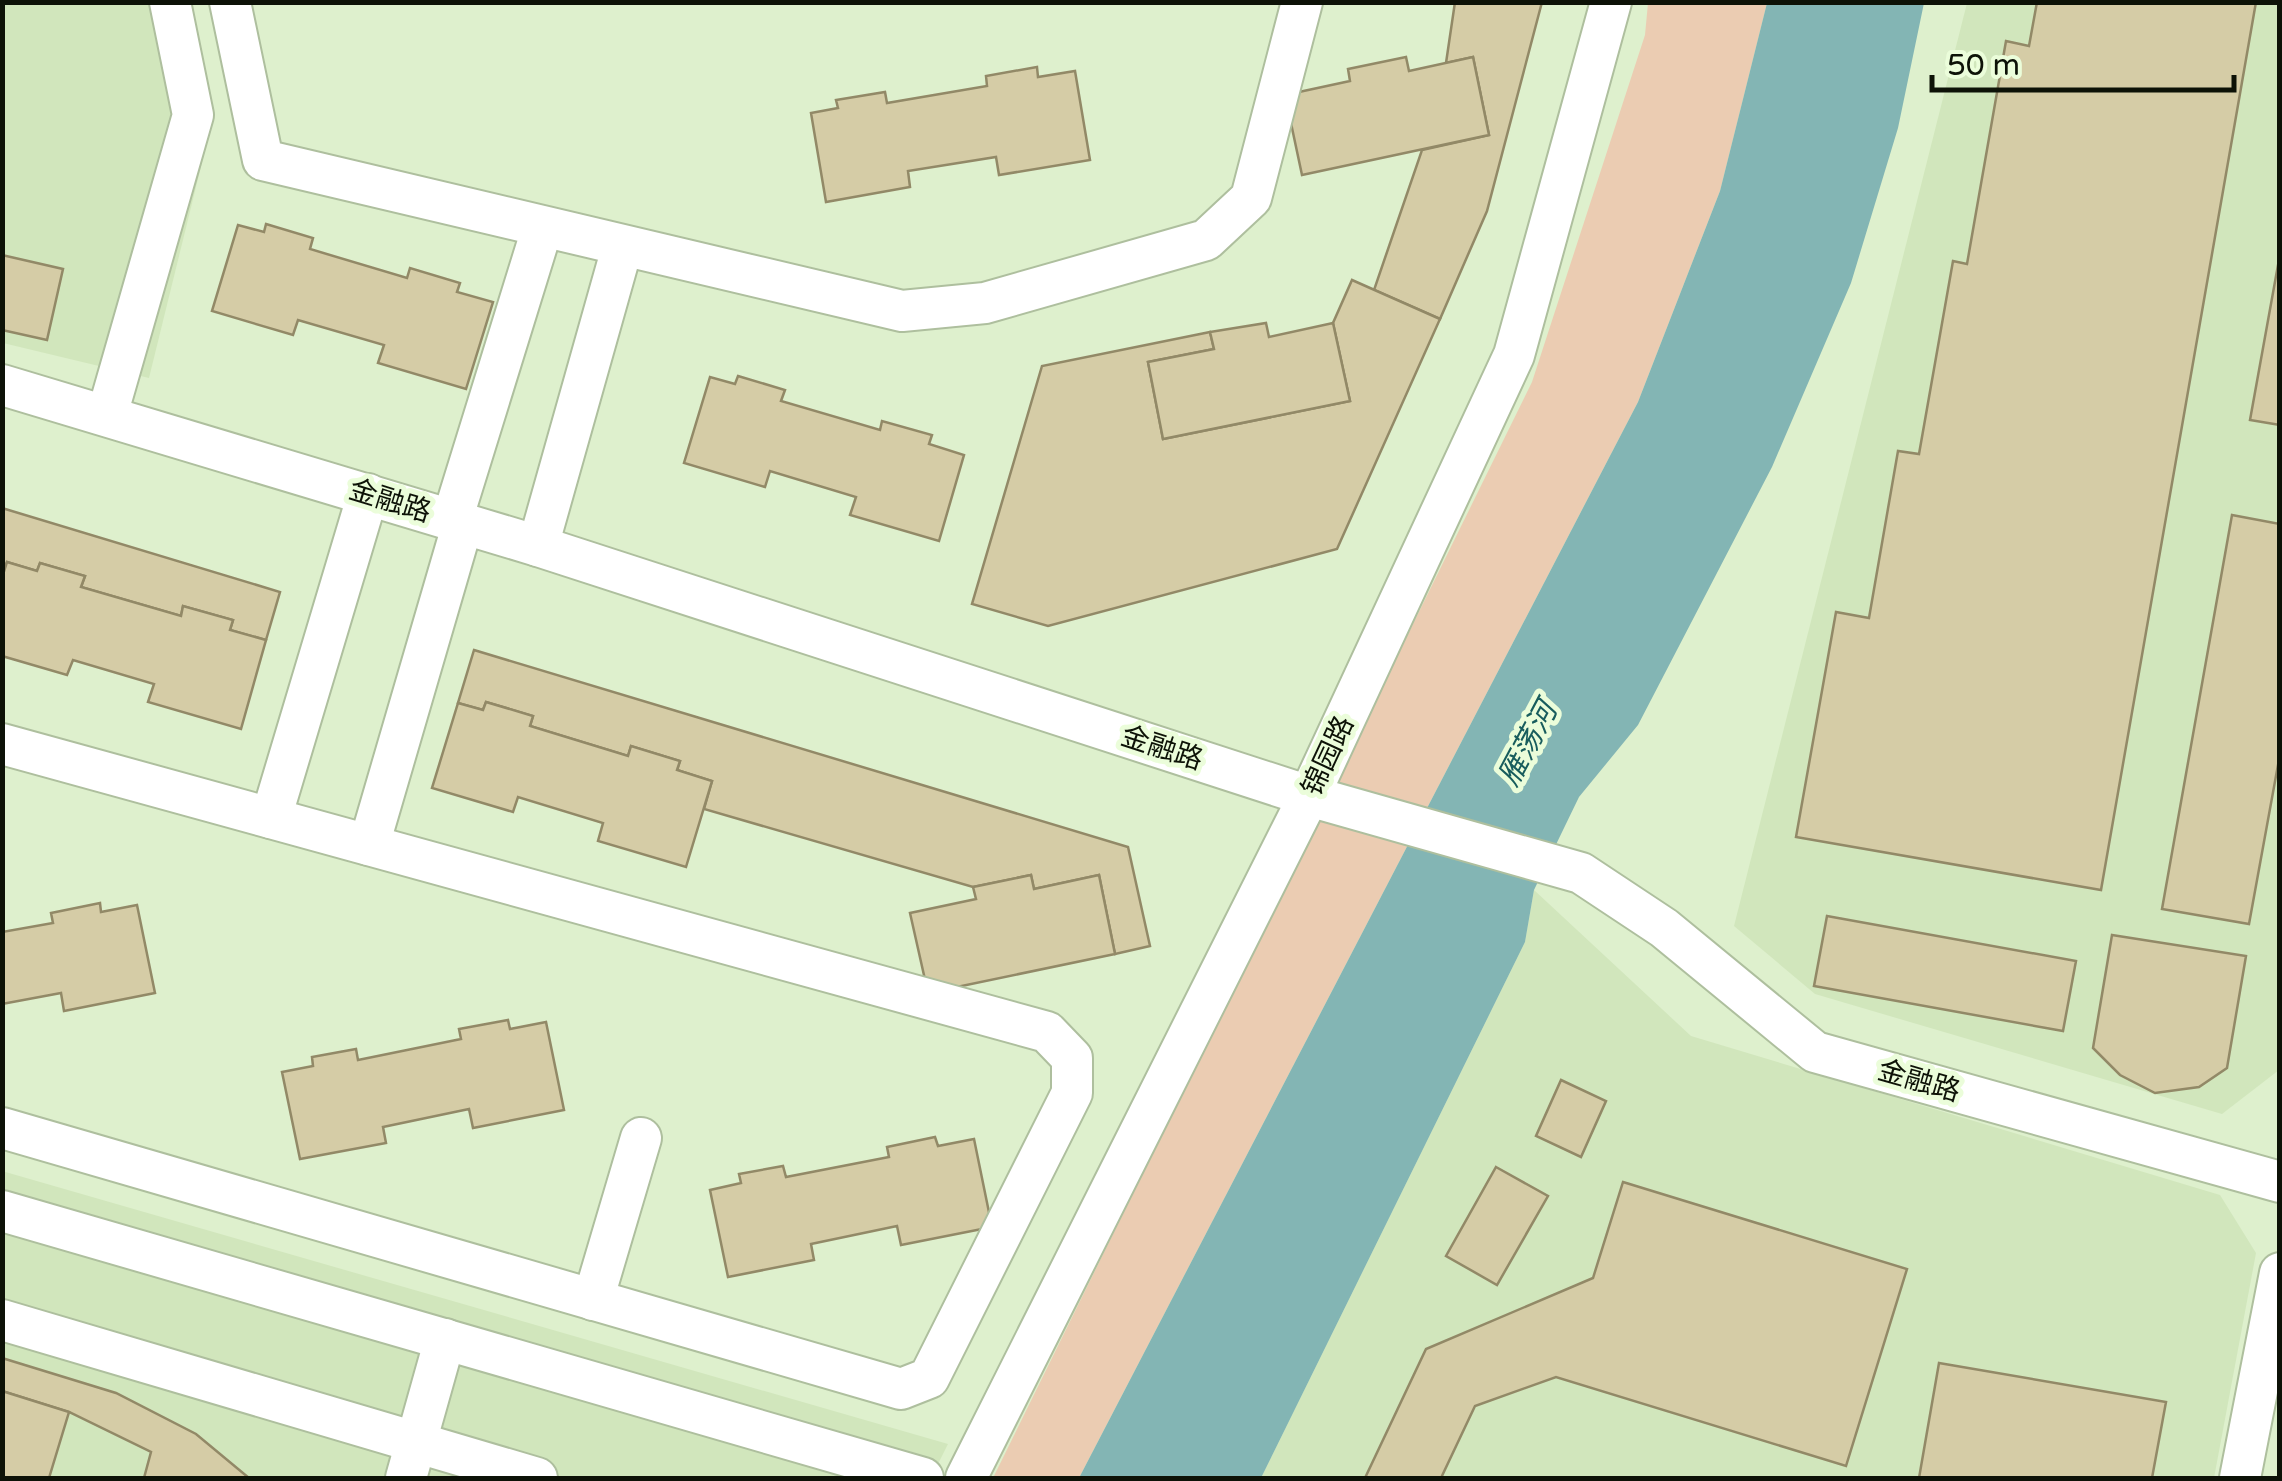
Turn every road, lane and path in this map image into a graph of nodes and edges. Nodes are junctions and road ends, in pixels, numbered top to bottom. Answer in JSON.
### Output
{"nodes":[{"id":1,"x":170,"y":2,"type":"edge"},
{"id":2,"x":230,"y":2,"type":"edge"},
{"id":3,"x":1302,"y":2,"type":"edge"},
{"id":4,"x":1611,"y":2,"type":"edge"},
{"id":5,"x":542,"y":228,"type":"junction"},
{"id":6,"x":622,"y":248,"type":"junction"},
{"id":7,"x":2,"y":386,"type":"edge"},
{"id":8,"x":107,"y":415,"type":"junction"},
{"id":9,"x":368,"y":494,"type":"junction"},
{"id":10,"x":457,"y":522,"type":"junction"},
{"id":11,"x":538,"y":546,"type":"junction"},
{"id":12,"x":2,"y":744,"type":"edge"},
{"id":13,"x":1309,"y":796,"type":"junction"},
{"id":14,"x":271,"y":818,"type":"junction"},
{"id":15,"x":369,"y":845,"type":"junction"},
{"id":16,"x":2,"y":1128,"type":"edge"},
{"id":17,"x":641,"y":1138,"type":"dead end"},
{"id":18,"x":2280,"y":1182,"type":"edge"},
{"id":19,"x":2,"y":1211,"type":"edge"},
{"id":20,"x":2280,"y":1272,"type":"edge"},
{"id":21,"x":592,"y":1300,"type":"junction"},
{"id":22,"x":2,"y":1320,"type":"edge"},
{"id":23,"x":445,"y":1339,"type":"junction"},
{"id":24,"x":411,"y":1461,"type":"edge"},
{"id":25,"x":528,"y":1477,"type":"edge"},
{"id":26,"x":922,"y":1478,"type":"edge"},
{"id":27,"x":966,"y":1478,"type":"edge"},
{"id":28,"x":2240,"y":1478,"type":"edge"}],
"edges":[{"from":1,"to":8,"type":"street"},
{"from":2,"to":5,"type":"street"},
{"from":3,"to":6,"type":"street"},
{"from":4,"to":13,"type":"street","name":"锦园路"},
{"from":5,"to":6,"type":"street"},
{"from":5,"to":10,"type":"street"},
{"from":6,"to":11,"type":"street"},
{"from":7,"to":8,"type":"street","name":"金融路"},
{"from":8,"to":9,"type":"street","name":"金融路"},
{"from":9,"to":10,"type":"street","name":"金融路"},
{"from":9,"to":14,"type":"street"},
{"from":10,"to":11,"type":"street","name":"金融路"},
{"from":10,"to":15,"type":"street"},
{"from":11,"to":13,"type":"street","name":"金融路"},
{"from":12,"to":14,"type":"street"},
{"from":13,"to":18,"type":"street","name":"金融路"},
{"from":13,"to":27,"type":"street","name":"锦园路"},
{"from":14,"to":15,"type":"street"},
{"from":15,"to":21,"type":"street"},
{"from":16,"to":21,"type":"street"},
{"from":17,"to":21,"type":"street"},
{"from":19,"to":23,"type":"street"},
{"from":20,"to":28,"type":"street"},
{"from":22,"to":24,"type":"street"},
{"from":23,"to":24,"type":"street"},
{"from":23,"to":26,"type":"street"},
{"from":24,"to":25,"type":"street"}]}
